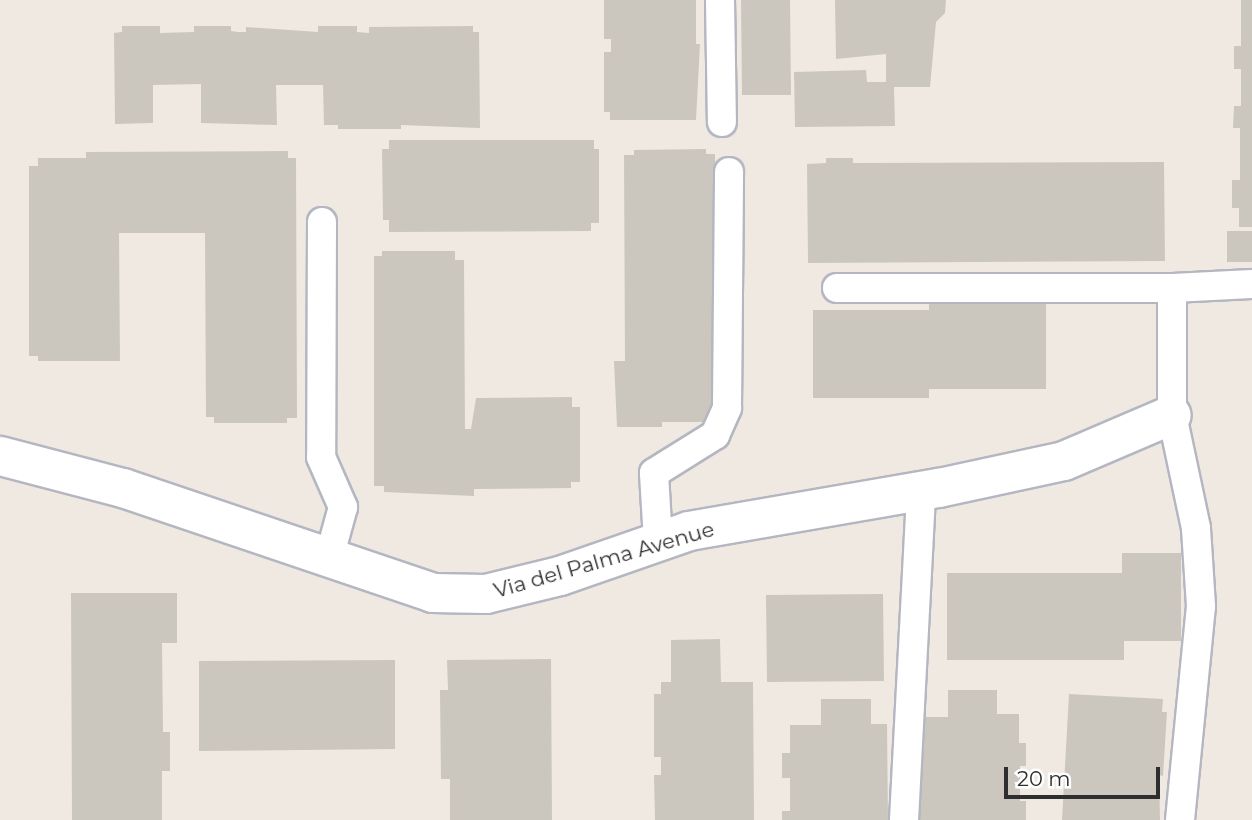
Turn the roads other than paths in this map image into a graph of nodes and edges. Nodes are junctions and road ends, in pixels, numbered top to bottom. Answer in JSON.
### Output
{"nodes":[{"id":1,"x":720,"y":0,"type":"edge"},
{"id":2,"x":722,"y":122,"type":"dead end"},
{"id":3,"x":729,"y":172,"type":"dead end"},
{"id":4,"x":322,"y":222,"type":"dead end"},
{"id":5,"x":1252,"y":284,"type":"edge"},
{"id":6,"x":837,"y":288,"type":"dead end"},
{"id":7,"x":1172,"y":288,"type":"junction"},
{"id":8,"x":1172,"y":415,"type":"junction"},
{"id":9,"x":0,"y":456,"type":"edge"},
{"id":10,"x":921,"y":491,"type":"junction"},
{"id":11,"x":658,"y":541,"type":"junction"},
{"id":12,"x":329,"y":558,"type":"junction"},
{"id":13,"x":904,"y":820,"type":"edge"},
{"id":14,"x":1180,"y":820,"type":"edge"}],
"edges":[{"from":1,"to":2,"type":"lane"},
{"from":3,"to":11,"type":"lane"},
{"from":4,"to":12,"type":"lane"},
{"from":5,"to":7,"type":"lane"},
{"from":6,"to":7,"type":"lane"},
{"from":7,"to":8,"type":"lane"},
{"from":8,"to":10,"type":"street","name":"Via del Palma Avenue"},
{"from":8,"to":14,"type":"lane"},
{"from":9,"to":12,"type":"street","name":"Via del Palma Avenue"},
{"from":10,"to":11,"type":"street","name":"Via del Palma Avenue"},
{"from":10,"to":13,"type":"lane"},
{"from":11,"to":12,"type":"street","name":"Via del Palma Avenue"}]}
